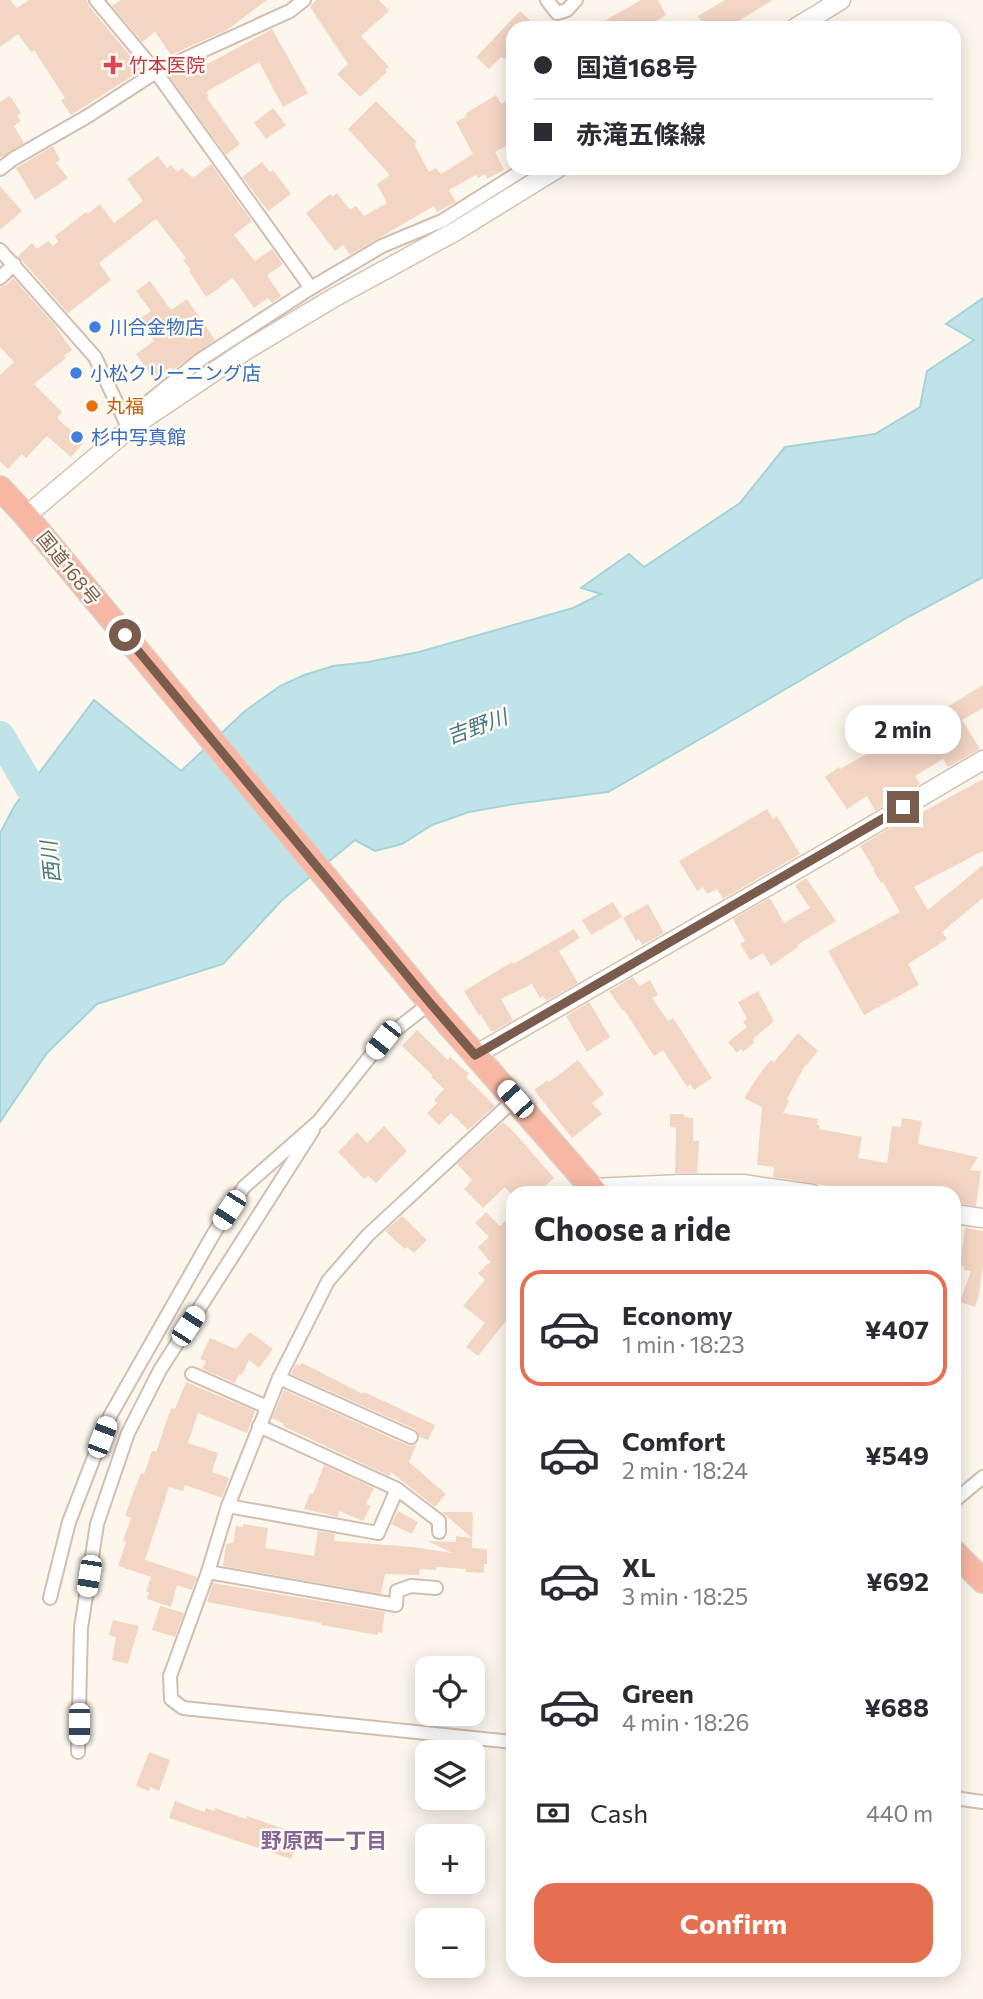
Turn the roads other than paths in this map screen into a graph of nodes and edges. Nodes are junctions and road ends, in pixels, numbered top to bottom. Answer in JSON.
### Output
{"nodes":[{"id":1,"x":96,"y":0,"type":"edge"},
{"id":2,"x":304,"y":0,"type":"edge"},
{"id":3,"x":547,"y":0,"type":"edge"},
{"id":4,"x":576,"y":0,"type":"edge"},
{"id":5,"x":841,"y":0,"type":"edge"},
{"id":6,"x":806,"y":21,"type":"edge"},
{"id":7,"x":156,"y":72,"type":"junction"},
{"id":8,"x":0,"y":169,"type":"edge"},
{"id":9,"x":515,"y":175,"type":"edge"},
{"id":10,"x":547,"y":175,"type":"edge"},
{"id":11,"x":0,"y":250,"type":"edge"},
{"id":12,"x":14,"y":264,"type":"junction"},
{"id":13,"x":0,"y":278,"type":"edge"},
{"id":14,"x":311,"y":288,"type":"junction"},
{"id":15,"x":127,"y":425,"type":"junction"},
{"id":16,"x":0,"y":488,"type":"edge"},
{"id":17,"x":33,"y":524,"type":"junction"},
{"id":18,"x":983,"y":760,"type":"edge"},
{"id":19,"x":427,"y":999,"type":"junction"},
{"id":20,"x":475,"y":1055,"type":"junction"},
{"id":21,"x":515,"y":1099,"type":"junction"},
{"id":22,"x":319,"y":1121,"type":"junction"},
{"id":23,"x":591,"y":1186,"type":"edge"},
{"id":24,"x":657,"y":1186,"type":"edge"},
{"id":25,"x":757,"y":1186,"type":"edge"},
{"id":26,"x":961,"y":1215,"type":"edge"},
{"id":27,"x":983,"y":1218,"type":"edge"},
{"id":28,"x":192,"y":1374,"type":"dead end"},
{"id":29,"x":279,"y":1378,"type":"junction"},
{"id":30,"x":267,"y":1407,"type":"junction"},
{"id":31,"x":259,"y":1426,"type":"junction"},
{"id":32,"x":411,"y":1437,"type":"dead end"},
{"id":33,"x":983,"y":1477,"type":"edge"},
{"id":34,"x":397,"y":1489,"type":"junction"},
{"id":35,"x":961,"y":1495,"type":"edge"},
{"id":36,"x":228,"y":1506,"type":"junction"},
{"id":37,"x":439,"y":1532,"type":"dead end"},
{"id":38,"x":961,"y":1559,"type":"edge"},
{"id":39,"x":208,"y":1572,"type":"junction"},
{"id":40,"x":983,"y":1581,"type":"edge"},
{"id":41,"x":436,"y":1588,"type":"dead end"},
{"id":42,"x":50,"y":1598,"type":"dead end"},
{"id":43,"x":506,"y":1741,"type":"edge"},
{"id":44,"x":78,"y":1752,"type":"dead end"},
{"id":45,"x":961,"y":1799,"type":"edge"},
{"id":46,"x":983,"y":1802,"type":"edge"}],
"edges":[{"from":1,"to":7,"type":"street"},
{"from":2,"to":7,"type":"street"},
{"from":3,"to":4,"type":"street"},
{"from":5,"to":6,"type":"street"},
{"from":7,"to":8,"type":"street"},
{"from":7,"to":14,"type":"street"},
{"from":9,"to":14,"type":"street"},
{"from":10,"to":15,"type":"street"},
{"from":11,"to":12,"type":"street"},
{"from":12,"to":13,"type":"street"},
{"from":12,"to":15,"type":"street"},
{"from":14,"to":15,"type":"street"},
{"from":15,"to":17,"type":"street"},
{"from":16,"to":17,"type":"highway","name":"国道168号"},
{"from":17,"to":19,"type":"highway","name":"国道168号"},
{"from":18,"to":20,"type":"street"},
{"from":19,"to":20,"type":"highway","name":"国道168号"},
{"from":19,"to":22,"type":"street"},
{"from":20,"to":21,"type":"highway","name":"国道168号"},
{"from":21,"to":23,"type":"highway","name":"国道168号"},
{"from":21,"to":29,"type":"street"},
{"from":22,"to":42,"type":"street"},
{"from":22,"to":44,"type":"street"},
{"from":24,"to":25,"type":"street"},
{"from":26,"to":27,"type":"street"},
{"from":28,"to":30,"type":"street"},
{"from":29,"to":30,"type":"street"},
{"from":29,"to":32,"type":"street"},
{"from":30,"to":31,"type":"street"},
{"from":31,"to":34,"type":"street"},
{"from":31,"to":36,"type":"street"},
{"from":33,"to":35,"type":"street"},
{"from":34,"to":36,"type":"street"},
{"from":34,"to":37,"type":"street"},
{"from":36,"to":39,"type":"street"},
{"from":38,"to":40,"type":"highway"},
{"from":39,"to":41,"type":"street"},
{"from":39,"to":43,"type":"street"},
{"from":45,"to":46,"type":"street"}]}
